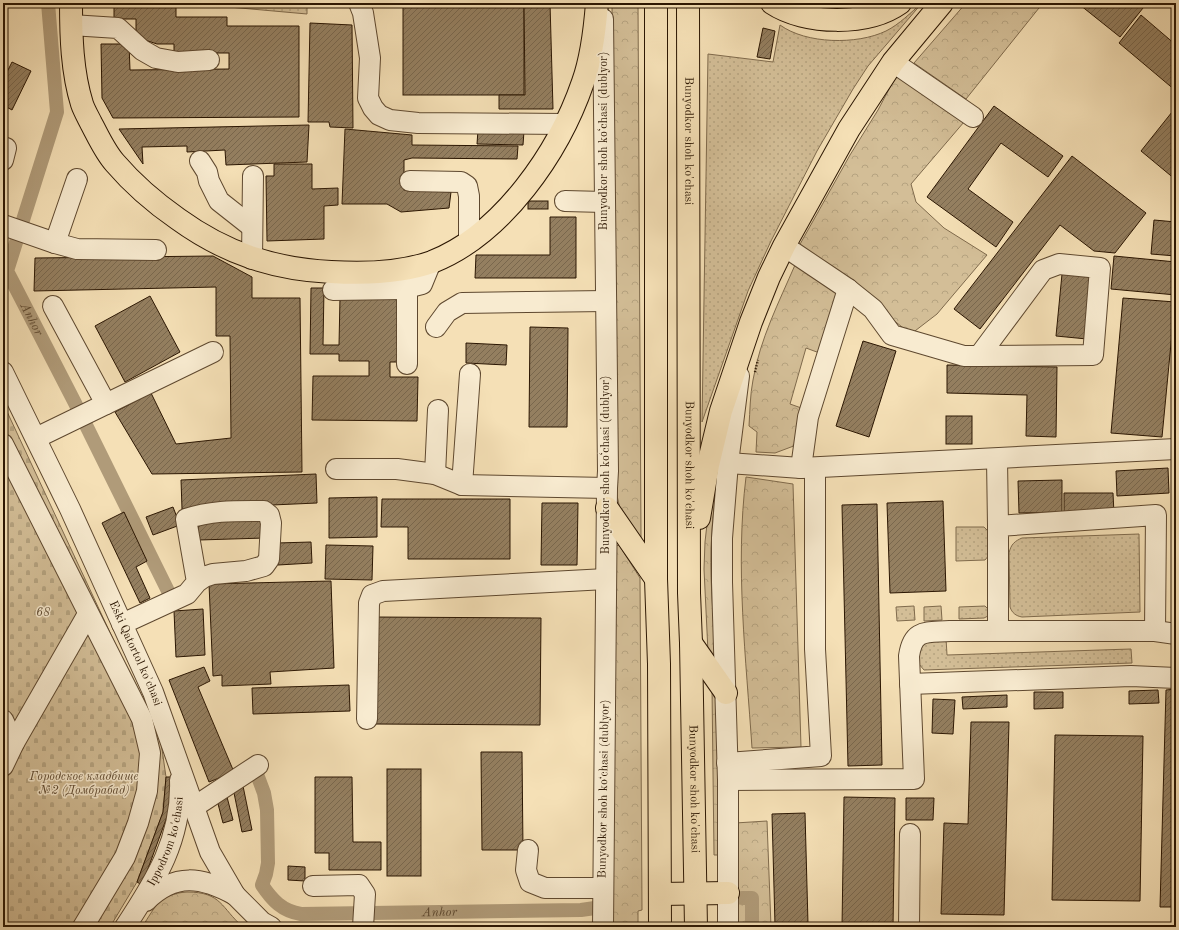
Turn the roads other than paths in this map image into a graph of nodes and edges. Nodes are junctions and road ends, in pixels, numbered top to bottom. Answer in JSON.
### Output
{"nodes":[{"id":1,"x":71,"y":3,"type":"edge"},
{"id":2,"x":359,"y":3,"type":"edge"},
{"id":3,"x":597,"y":3,"type":"edge"},
{"id":4,"x":603,"y":3,"type":"edge"},
{"id":5,"x":656,"y":3,"type":"edge"},
{"id":6,"x":688,"y":3,"type":"edge"},
{"id":7,"x":772,"y":3,"type":"edge"},
{"id":8,"x":900,"y":3,"type":"edge"},
{"id":9,"x":942,"y":3,"type":"edge"},
{"id":10,"x":71,"y":25,"type":"junction"},
{"id":11,"x":209,"y":60,"type":"dead end"},
{"id":12,"x":894,"y":62,"type":"junction"},
{"id":13,"x":973,"y":117,"type":"dead end"},
{"id":14,"x":565,"y":124,"type":"junction"},
{"id":15,"x":200,"y":161,"type":"dead end"},
{"id":16,"x":253,"y":176,"type":"dead end"},
{"id":17,"x":77,"y":179,"type":"dead end"},
{"id":18,"x":410,"y":181,"type":"dead end"},
{"id":19,"x":565,"y":201,"type":"dead end"},
{"id":20,"x":604,"y":202,"type":"junction"},
{"id":21,"x":3,"y":225,"type":"edge"},
{"id":22,"x":252,"y":227,"type":"junction"},
{"id":23,"x":46,"y":240,"type":"junction"},
{"id":24,"x":469,"y":241,"type":"junction"},
{"id":25,"x":784,"y":246,"type":"junction"},
{"id":26,"x":156,"y":250,"type":"dead end"},
{"id":27,"x":252,"y":259,"type":"junction"},
{"id":28,"x":431,"y":262,"type":"junction"},
{"id":29,"x":407,"y":288,"type":"junction"},
{"id":30,"x":848,"y":289,"type":"junction"},
{"id":31,"x":333,"y":290,"type":"dead end"},
{"id":32,"x":606,"y":301,"type":"junction"},
{"id":33,"x":53,"y":306,"type":"dead end"},
{"id":34,"x":436,"y":327,"type":"dead end"},
{"id":35,"x":213,"y":352,"type":"dead end"},
{"id":36,"x":751,"y":352,"type":"junction"},
{"id":37,"x":979,"y":356,"type":"junction"},
{"id":38,"x":407,"y":364,"type":"dead end"},
{"id":39,"x":3,"y":372,"type":"edge"},
{"id":40,"x":470,"y":374,"type":"dead end"},
{"id":41,"x":106,"y":404,"type":"junction"},
{"id":42,"x":438,"y":410,"type":"dead end"},
{"id":43,"x":36,"y":438,"type":"junction"},
{"id":44,"x":3,"y":444,"type":"edge"},
{"id":45,"x":1176,"y":449,"type":"edge"},
{"id":46,"x":997,"y":459,"type":"junction"},
{"id":47,"x":728,"y":463,"type":"junction"},
{"id":48,"x":808,"y":468,"type":"junction"},
{"id":49,"x":336,"y":469,"type":"dead end"},
{"id":50,"x":435,"y":474,"type":"junction"},
{"id":51,"x":462,"y":485,"type":"junction"},
{"id":52,"x":607,"y":498,"type":"junction"},
{"id":53,"x":998,"y":526,"type":"junction"},
{"id":54,"x":606,"y":579,"type":"junction"},
{"id":55,"x":656,"y":579,"type":"junction"},
{"id":56,"x":196,"y":582,"type":"junction"},
{"id":57,"x":689,"y":593,"type":"junction"},
{"id":58,"x":88,"y":614,"type":"junction"},
{"id":59,"x":122,"y":624,"type":"junction"},
{"id":60,"x":998,"y":631,"type":"junction"},
{"id":61,"x":1155,"y":631,"type":"junction"},
{"id":62,"x":1176,"y":634,"type":"edge"},
{"id":63,"x":691,"y":643,"type":"junction"},
{"id":64,"x":1176,"y":678,"type":"edge"},
{"id":65,"x":910,"y":684,"type":"junction"},
{"id":66,"x":726,"y":693,"type":"junction"},
{"id":67,"x":367,"y":719,"type":"dead end"},
{"id":68,"x":3,"y":720,"type":"edge"},
{"id":69,"x":14,"y":743,"type":"junction"},
{"id":70,"x":179,"y":760,"type":"junction"},
{"id":71,"x":258,"y":765,"type":"dead end"},
{"id":72,"x":3,"y":766,"type":"edge"},
{"id":73,"x":728,"y":771,"type":"junction"},
{"id":74,"x":194,"y":807,"type":"junction"},
{"id":75,"x":910,"y":834,"type":"dead end"},
{"id":76,"x":528,"y":850,"type":"dead end"},
{"id":77,"x":313,"y":886,"type":"dead end"},
{"id":78,"x":603,"y":888,"type":"junction"},
{"id":79,"x":728,"y":893,"type":"junction"},
{"id":80,"x":660,"y":894,"type":"junction"},
{"id":81,"x":696,"y":894,"type":"junction"},
{"id":82,"x":235,"y":895,"type":"junction"},
{"id":83,"x":128,"y":922,"type":"edge"},
{"id":84,"x":601,"y":923,"type":"edge"},
{"id":85,"x":83,"y":927,"type":"edge"},
{"id":86,"x":271,"y":927,"type":"edge"},
{"id":87,"x":363,"y":927,"type":"edge"},
{"id":88,"x":660,"y":927,"type":"edge"},
{"id":89,"x":696,"y":927,"type":"edge"},
{"id":90,"x":728,"y":927,"type":"edge"},
{"id":91,"x":908,"y":927,"type":"edge"}],
"edges":[{"from":1,"to":10,"type":"main road"},
{"from":2,"to":14,"type":"street"},
{"from":3,"to":14,"type":"main road"},
{"from":4,"to":20,"type":"street","name":"Bunyodkor shoh koʻchasi (dublyor)"},
{"from":5,"to":55,"type":"main road"},
{"from":6,"to":57,"type":"main road","name":"Bunyodkor shoh ko'chasi"},
{"from":7,"to":8,"type":"main road"},
{"from":9,"to":12,"type":"main road"},
{"from":10,"to":11,"type":"street"},
{"from":10,"to":27,"type":"main road"},
{"from":12,"to":13,"type":"street"},
{"from":12,"to":25,"type":"main road"},
{"from":14,"to":24,"type":"main road"},
{"from":15,"to":22,"type":"street"},
{"from":16,"to":22,"type":"street"},
{"from":17,"to":23,"type":"street"},
{"from":18,"to":24,"type":"street"},
{"from":19,"to":20,"type":"street"},
{"from":20,"to":32,"type":"street","name":"Bunyodkor shoh koʻchasi (dublyor)"},
{"from":21,"to":23,"type":"street"},
{"from":22,"to":27,"type":"street"},
{"from":23,"to":26,"type":"street"},
{"from":24,"to":28,"type":"main road"},
{"from":25,"to":30,"type":"street"},
{"from":25,"to":36,"type":"main road"},
{"from":27,"to":28,"type":"main road"},
{"from":28,"to":29,"type":"street"},
{"from":29,"to":31,"type":"street"},
{"from":29,"to":38,"type":"street"},
{"from":30,"to":37,"type":"street"},
{"from":30,"to":48,"type":"street"},
{"from":32,"to":34,"type":"street"},
{"from":32,"to":52,"type":"street","name":"Bunyodkor shoh koʻchasi (dublyor)"},
{"from":33,"to":41,"type":"street"},
{"from":35,"to":41,"type":"street"},
{"from":36,"to":47,"type":"street"},
{"from":36,"to":57,"type":"main road"},
{"from":37,"to":37,"type":"street"},
{"from":39,"to":43,"type":"street","name":"Eski Qatortol ko'chasi"},
{"from":40,"to":51,"type":"street"},
{"from":41,"to":43,"type":"street"},
{"from":42,"to":50,"type":"street"},
{"from":43,"to":59,"type":"street","name":"Eski Qatortol ko'chasi"},
{"from":44,"to":58,"type":"street"},
{"from":45,"to":46,"type":"street"},
{"from":46,"to":48,"type":"street"},
{"from":46,"to":53,"type":"street"},
{"from":47,"to":48,"type":"street"},
{"from":47,"to":66,"type":"street"},
{"from":48,"to":73,"type":"street"},
{"from":49,"to":50,"type":"street"},
{"from":50,"to":51,"type":"street"},
{"from":51,"to":52,"type":"street"},
{"from":52,"to":54,"type":"street","name":"Bunyodkor shoh koʻchasi (dublyor)"},
{"from":52,"to":55,"type":"main road"},
{"from":53,"to":60,"type":"street"},
{"from":53,"to":61,"type":"street"},
{"from":54,"to":67,"type":"street"},
{"from":54,"to":78,"type":"street","name":"Bunyodkor shoh koʻchasi (dublyor)"},
{"from":55,"to":80,"type":"main road"},
{"from":56,"to":56,"type":"street"},
{"from":56,"to":59,"type":"street"},
{"from":57,"to":63,"type":"main road","name":"Bunyodkor shoh ko'chasi"},
{"from":58,"to":69,"type":"street"},
{"from":58,"to":85,"type":"street"},
{"from":59,"to":70,"type":"street","name":"Eski Qatortol ko'chasi"},
{"from":60,"to":61,"type":"street"},
{"from":60,"to":65,"type":"street"},
{"from":61,"to":62,"type":"street"},
{"from":63,"to":66,"type":"main road"},
{"from":63,"to":81,"type":"main road","name":"Bunyodkor shoh ko'chasi"},
{"from":64,"to":65,"type":"street"},
{"from":65,"to":73,"type":"street"},
{"from":66,"to":73,"type":"street"},
{"from":68,"to":69,"type":"street"},
{"from":69,"to":72,"type":"street"},
{"from":70,"to":74,"type":"street","name":"Eski Qatortol ko'chasi"},
{"from":70,"to":83,"type":"street","name":"Ippodrom ko'chasi"},
{"from":71,"to":74,"type":"street"},
{"from":73,"to":79,"type":"street"},
{"from":74,"to":82,"type":"street","name":"Eski Qatortol ko'chasi"},
{"from":75,"to":91,"type":"street"},
{"from":76,"to":78,"type":"street"},
{"from":77,"to":87,"type":"street"},
{"from":78,"to":84,"type":"street","name":"Bunyodkor shoh koʻchasi (dublyor)"},
{"from":79,"to":81,"type":"main road"},
{"from":79,"to":90,"type":"street"},
{"from":80,"to":81,"type":"main road"},
{"from":80,"to":88,"type":"main road"},
{"from":81,"to":89,"type":"main road","name":"Bunyodkor shoh ko'chasi"},
{"from":82,"to":83,"type":"street","name":"Ippodrom ko'chasi"},
{"from":82,"to":86,"type":"street","name":"Eski Qatortol ko'chasi"}]}
